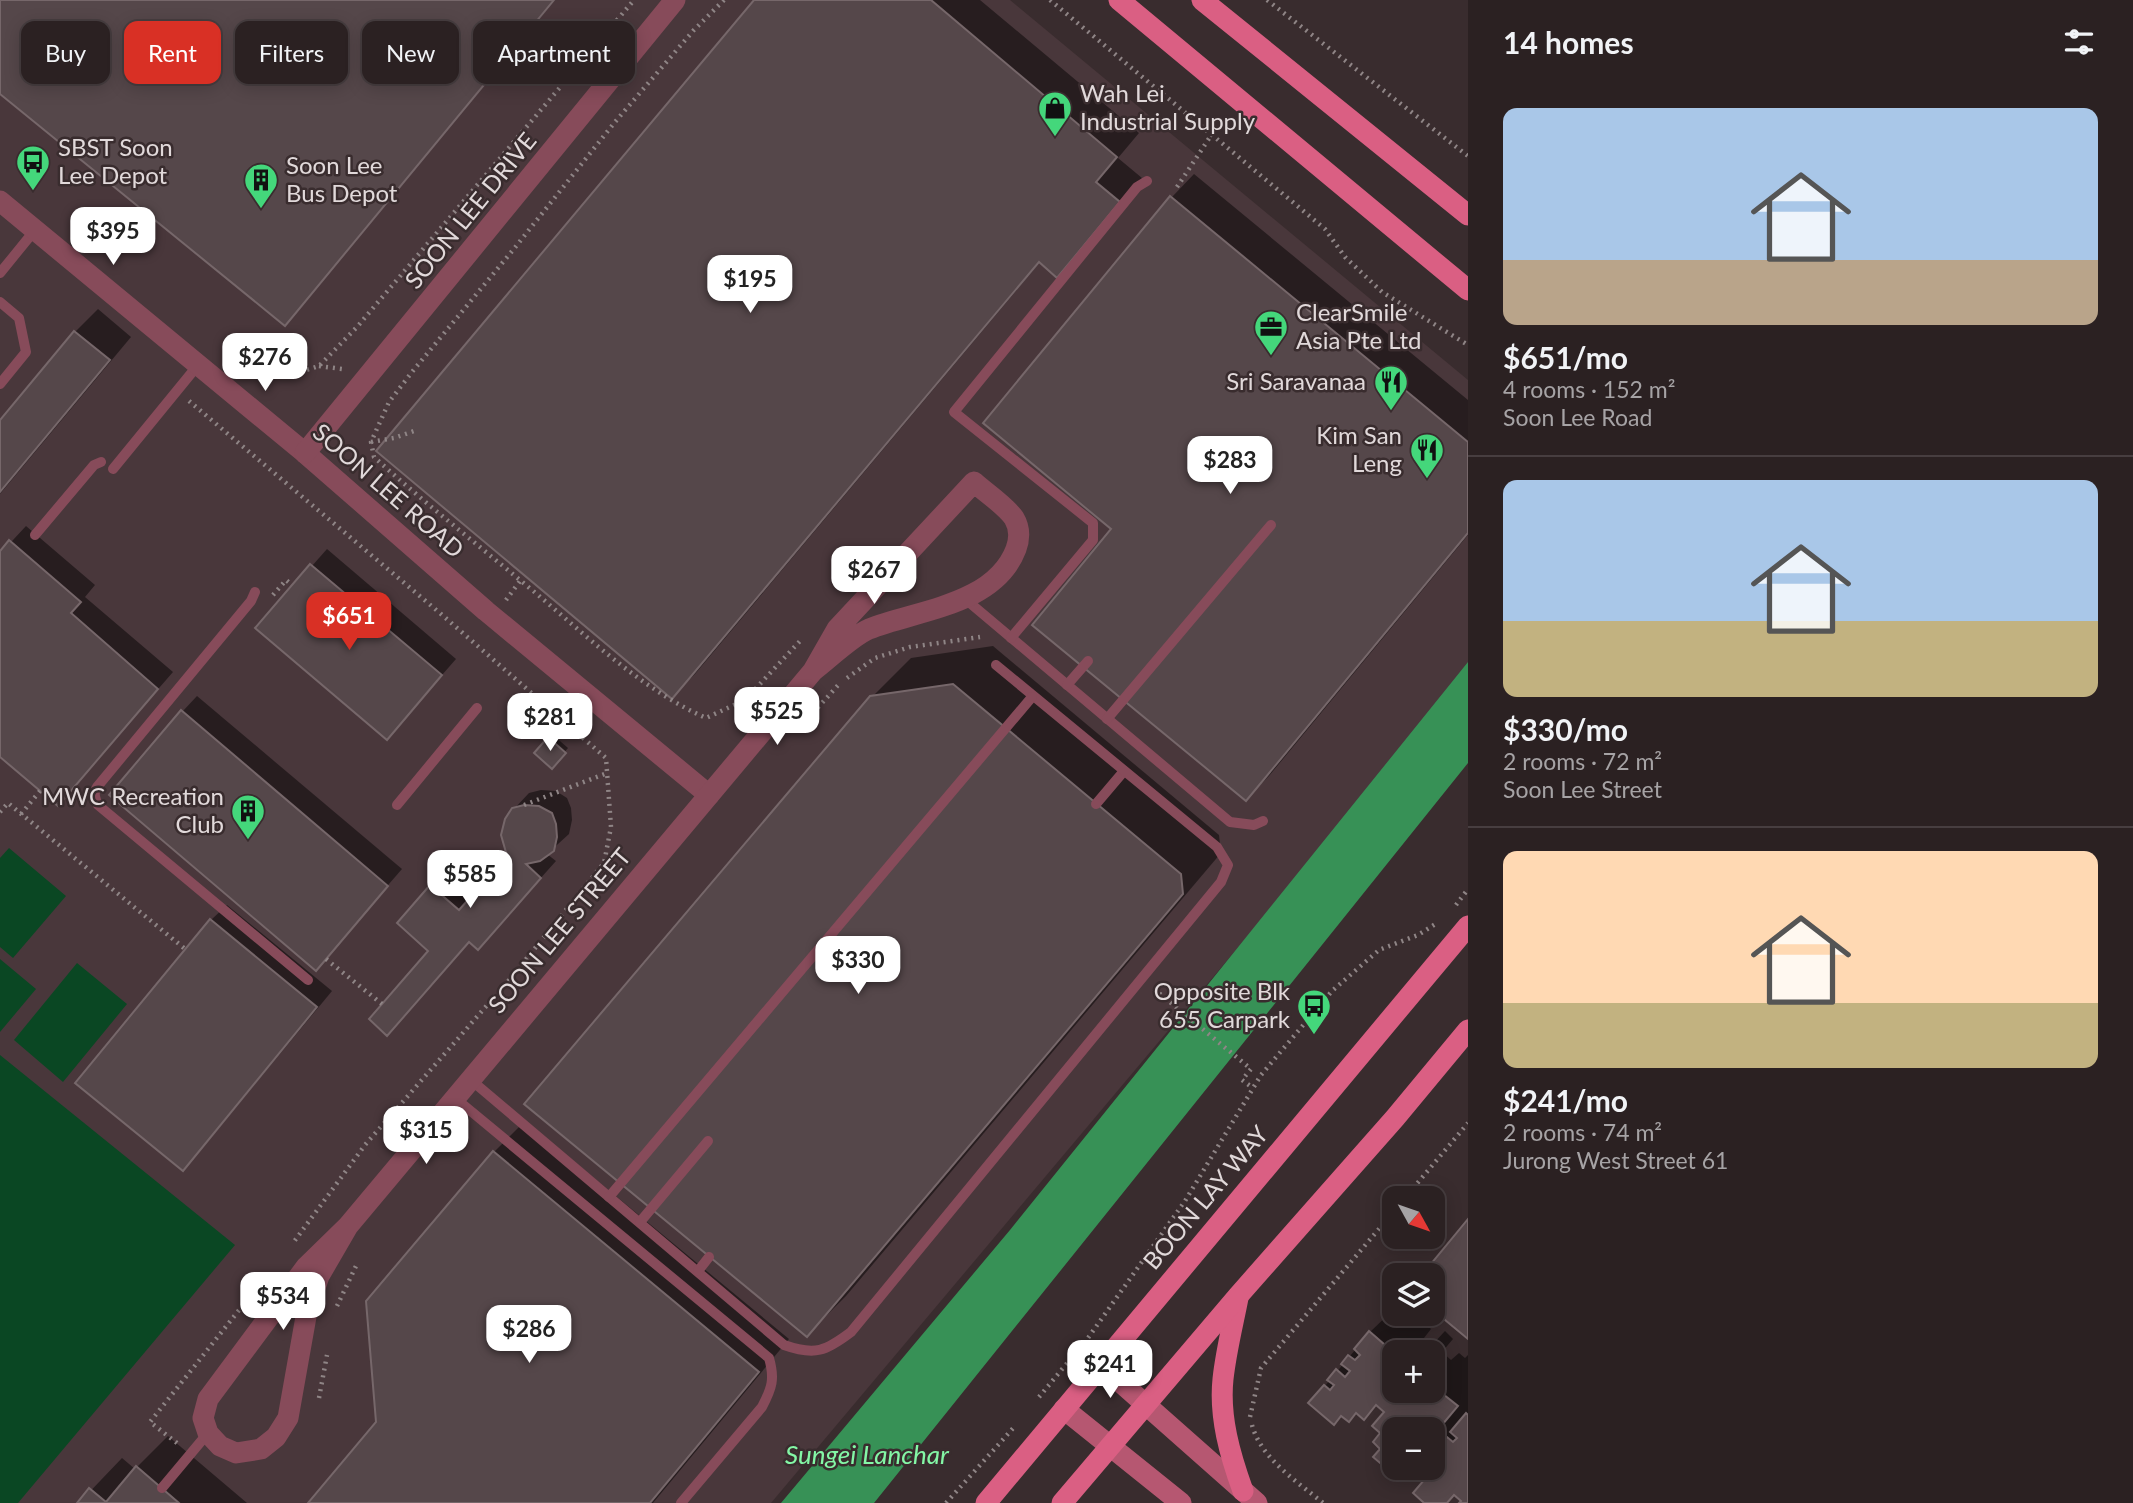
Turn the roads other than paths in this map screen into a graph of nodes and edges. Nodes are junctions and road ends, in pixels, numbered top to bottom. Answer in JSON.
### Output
{"nodes":[{"id":1,"x":676,"y":0,"type":"edge"},
{"id":2,"x":1119,"y":0,"type":"edge"},
{"id":3,"x":1202,"y":0,"type":"edge"},
{"id":4,"x":1147,"y":181,"type":"dead end"},
{"id":5,"x":0,"y":201,"type":"edge"},
{"id":6,"x":1468,"y":215,"type":"edge"},
{"id":7,"x":35,"y":230,"type":"junction"},
{"id":8,"x":0,"y":273,"type":"edge"},
{"id":9,"x":1468,"y":290,"type":"edge"},
{"id":10,"x":0,"y":303,"type":"edge"},
{"id":11,"x":198,"y":365,"type":"junction"},
{"id":12,"x":0,"y":384,"type":"edge"},
{"id":13,"x":305,"y":453,"type":"junction"},
{"id":14,"x":101,"y":463,"type":"dead end"},
{"id":15,"x":113,"y":469,"type":"dead end"},
{"id":16,"x":1271,"y":525,"type":"dead end"},
{"id":17,"x":34,"y":536,"type":"dead end"},
{"id":18,"x":255,"y":592,"type":"dead end"},
{"id":19,"x":964,"y":598,"type":"junction"},
{"id":20,"x":1011,"y":638,"type":"junction"},
{"id":21,"x":1088,"y":661,"type":"dead end"},
{"id":22,"x":996,"y":665,"type":"dead end"},
{"id":23,"x":813,"y":671,"type":"junction"},
{"id":24,"x":1067,"y":685,"type":"junction"},
{"id":25,"x":1032,"y":696,"type":"junction"},
{"id":26,"x":477,"y":708,"type":"dead end"},
{"id":27,"x":1107,"y":719,"type":"junction"},
{"id":28,"x":1124,"y":771,"type":"junction"},
{"id":29,"x":709,"y":795,"type":"junction"},
{"id":30,"x":1096,"y":804,"type":"dead end"},
{"id":31,"x":397,"y":805,"type":"dead end"},
{"id":32,"x":1263,"y":821,"type":"dead end"},
{"id":33,"x":1468,"y":926,"type":"edge"},
{"id":34,"x":308,"y":980,"type":"dead end"},
{"id":35,"x":1468,"y":1030,"type":"edge"},
{"id":36,"x":471,"y":1080,"type":"junction"},
{"id":37,"x":455,"y":1098,"type":"junction"},
{"id":38,"x":708,"y":1141,"type":"dead end"},
{"id":39,"x":609,"y":1197,"type":"junction"},
{"id":40,"x":640,"y":1222,"type":"junction"},
{"id":41,"x":348,"y":1226,"type":"junction"},
{"id":42,"x":709,"y":1257,"type":"dead end"},
{"id":43,"x":698,"y":1271,"type":"junction"},
{"id":44,"x":1238,"y":1296,"type":"junction"},
{"id":45,"x":1101,"y":1365,"type":"junction"},
{"id":46,"x":1147,"y":1404,"type":"junction"},
{"id":47,"x":1064,"y":1409,"type":"junction"},
{"id":48,"x":208,"y":1433,"type":"junction"},
{"id":49,"x":1110,"y":1447,"type":"junction"},
{"id":50,"x":162,"y":1488,"type":"dead end"},
{"id":51,"x":1250,"y":1497,"type":"edge"},
{"id":52,"x":681,"y":1503,"type":"edge"},
{"id":53,"x":986,"y":1503,"type":"edge"},
{"id":54,"x":1062,"y":1503,"type":"edge"},
{"id":55,"x":1181,"y":1503,"type":"edge"}],
"edges":[{"from":1,"to":13,"type":"street","name":"SOON LEE DRIVE"},
{"from":2,"to":9,"type":"main road"},
{"from":3,"to":6,"type":"main road"},
{"from":4,"to":20,"type":"lane"},
{"from":5,"to":7,"type":"street","name":"SOON LEE ROAD"},
{"from":7,"to":8,"type":"lane"},
{"from":7,"to":11,"type":"street","name":"SOON LEE ROAD"},
{"from":10,"to":12,"type":"lane"},
{"from":11,"to":13,"type":"street","name":"SOON LEE ROAD"},
{"from":11,"to":15,"type":"lane"},
{"from":13,"to":29,"type":"street","name":"SOON LEE ROAD"},
{"from":14,"to":17,"type":"lane"},
{"from":16,"to":27,"type":"lane"},
{"from":18,"to":34,"type":"lane"},
{"from":19,"to":20,"type":"lane"},
{"from":19,"to":23,"type":"street","name":"SOON LEE STREET"},
{"from":19,"to":23,"type":"street","name":"SOON LEE STREET"},
{"from":20,"to":24,"type":"lane"},
{"from":21,"to":24,"type":"lane"},
{"from":22,"to":25,"type":"lane"},
{"from":23,"to":29,"type":"street","name":"SOON LEE STREET"},
{"from":24,"to":27,"type":"lane"},
{"from":25,"to":28,"type":"lane"},
{"from":25,"to":39,"type":"lane"},
{"from":26,"to":31,"type":"lane"},
{"from":27,"to":32,"type":"lane"},
{"from":28,"to":30,"type":"lane"},
{"from":28,"to":43,"type":"lane"},
{"from":29,"to":36,"type":"street","name":"SOON LEE STREET"},
{"from":33,"to":45,"type":"main road","name":"BOON LAY WAY"},
{"from":35,"to":44,"type":"main road"},
{"from":36,"to":37,"type":"street","name":"SOON LEE STREET"},
{"from":36,"to":39,"type":"lane"},
{"from":37,"to":41,"type":"street","name":"SOON LEE STREET"},
{"from":37,"to":52,"type":"lane"},
{"from":38,"to":40,"type":"lane"},
{"from":39,"to":40,"type":"lane"},
{"from":40,"to":43,"type":"lane"},
{"from":41,"to":48,"type":"street","name":"SOON LEE STREET"},
{"from":41,"to":48,"type":"street","name":"SOON LEE STREET"},
{"from":42,"to":43,"type":"lane"},
{"from":44,"to":46,"type":"main road"},
{"from":44,"to":51,"type":"main road"},
{"from":45,"to":46,"type":"street"},
{"from":45,"to":47,"type":"main road","name":"BOON LAY WAY"},
{"from":46,"to":49,"type":"main road"},
{"from":46,"to":51,"type":"street"},
{"from":47,"to":49,"type":"street"},
{"from":47,"to":53,"type":"main road","name":"BOON LAY WAY"},
{"from":48,"to":50,"type":"lane"},
{"from":49,"to":54,"type":"main road"},
{"from":49,"to":55,"type":"street"}]}
